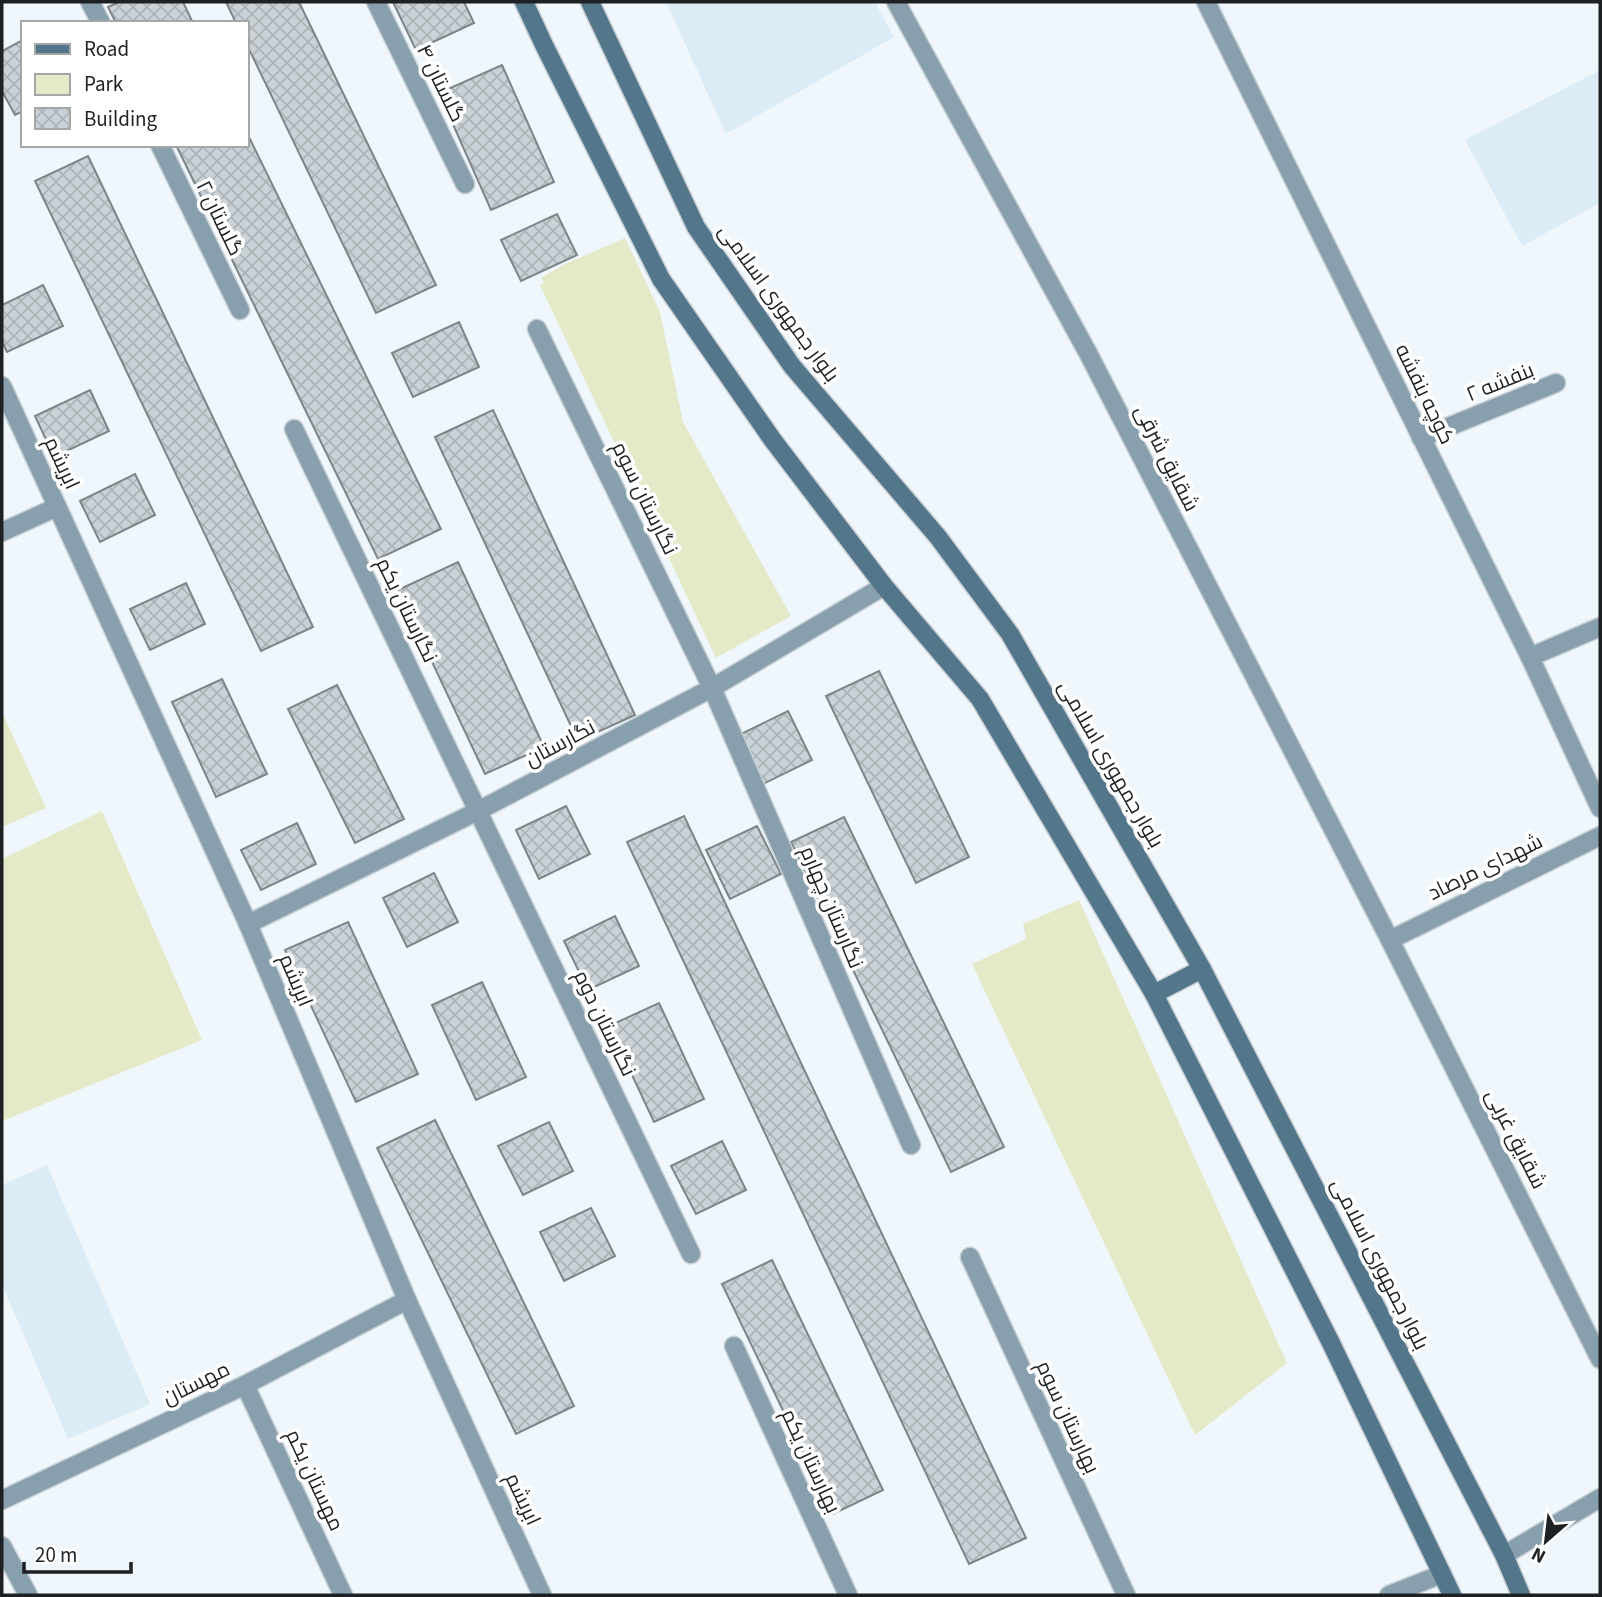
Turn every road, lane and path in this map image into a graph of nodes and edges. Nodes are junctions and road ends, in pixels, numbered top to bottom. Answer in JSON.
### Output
{"nodes":[{"id":1,"x":90,"y":2,"type":"edge"},
{"id":2,"x":376,"y":2,"type":"edge"},
{"id":3,"x":524,"y":2,"type":"edge"},
{"id":4,"x":590,"y":2,"type":"edge"},
{"id":5,"x":896,"y":2,"type":"edge"},
{"id":6,"x":1206,"y":2,"type":"edge"},
{"id":7,"x":100,"y":21,"type":"edge"},
{"id":8,"x":161,"y":147,"type":"edge"},
{"id":9,"x":465,"y":184,"type":"dead end"},
{"id":10,"x":240,"y":310,"type":"dead end"},
{"id":11,"x":537,"y":328,"type":"dead end"},
{"id":12,"x":1556,"y":383,"type":"dead end"},
{"id":13,"x":2,"y":386,"type":"edge"},
{"id":14,"x":294,"y":429,"type":"dead end"},
{"id":15,"x":1421,"y":438,"type":"junction"},
{"id":16,"x":57,"y":507,"type":"junction"},
{"id":17,"x":2,"y":532,"type":"edge"},
{"id":18,"x":884,"y":586,"type":"junction"},
{"id":19,"x":1600,"y":627,"type":"edge"},
{"id":20,"x":1530,"y":657,"type":"junction"},
{"id":21,"x":712,"y":688,"type":"junction"},
{"id":22,"x":1600,"y":808,"type":"edge"},
{"id":23,"x":478,"y":811,"type":"junction"},
{"id":24,"x":1600,"y":836,"type":"edge"},
{"id":25,"x":248,"y":924,"type":"junction"},
{"id":26,"x":1390,"y":940,"type":"junction"},
{"id":27,"x":1202,"y":969,"type":"junction"},
{"id":28,"x":1154,"y":994,"type":"junction"},
{"id":29,"x":911,"y":1145,"type":"dead end"},
{"id":30,"x":691,"y":1254,"type":"dead end"},
{"id":31,"x":970,"y":1257,"type":"dead end"},
{"id":32,"x":407,"y":1300,"type":"junction"},
{"id":33,"x":734,"y":1346,"type":"dead end"},
{"id":34,"x":1600,"y":1359,"type":"edge"},
{"id":35,"x":245,"y":1384,"type":"junction"},
{"id":36,"x":1600,"y":1498,"type":"edge"},
{"id":37,"x":2,"y":1500,"type":"edge"},
{"id":38,"x":2,"y":1546,"type":"edge"},
{"id":39,"x":1504,"y":1555,"type":"junction"},
{"id":40,"x":1441,"y":1574,"type":"junction"},
{"id":41,"x":28,"y":1595,"type":"edge"},
{"id":42,"x":344,"y":1595,"type":"edge"},
{"id":43,"x":542,"y":1595,"type":"edge"},
{"id":44,"x":848,"y":1595,"type":"edge"},
{"id":45,"x":1126,"y":1595,"type":"edge"},
{"id":46,"x":1389,"y":1595,"type":"edge"},
{"id":47,"x":1452,"y":1595,"type":"edge"},
{"id":48,"x":1521,"y":1595,"type":"edge"}],
"edges":[{"from":1,"to":7,"type":"street"},
{"from":2,"to":9,"type":"street","name":"گلستان ۴"},
{"from":3,"to":18,"type":"main road"},
{"from":4,"to":27,"type":"main road","name":"بلوار جمهوری اسلامی"},
{"from":5,"to":26,"type":"street","name":"شقایق شرقی"},
{"from":6,"to":15,"type":"street","name":"کوچه بنفشه"},
{"from":8,"to":10,"type":"street","name":"گلستان ۲"},
{"from":11,"to":21,"type":"street","name":"نگارستان سوم"},
{"from":12,"to":15,"type":"street","name":"بنفشه ۲"},
{"from":13,"to":16,"type":"street","name":"ابریشم"},
{"from":14,"to":23,"type":"street","name":"نگارستان یکم"},
{"from":15,"to":20,"type":"street","name":"کوچه بنفشه"},
{"from":16,"to":17,"type":"street"},
{"from":16,"to":25,"type":"street","name":"ابریشم"},
{"from":18,"to":21,"type":"street","name":"نگارستان"},
{"from":18,"to":28,"type":"main road"},
{"from":19,"to":20,"type":"street"},
{"from":20,"to":22,"type":"street","name":"کوچه بنفشه"},
{"from":21,"to":23,"type":"street","name":"نگارستان"},
{"from":21,"to":29,"type":"street","name":"نگارستان چهارم"},
{"from":23,"to":25,"type":"street","name":"نگارستان"},
{"from":23,"to":30,"type":"street","name":"نگارستان دوم"},
{"from":24,"to":26,"type":"street","name":"شهدای مرصاد"},
{"from":25,"to":32,"type":"street","name":"ابریشم"},
{"from":26,"to":34,"type":"street","name":"شقایق غربی"},
{"from":27,"to":28,"type":"main road"},
{"from":27,"to":39,"type":"main road","name":"بلوار جمهوری اسلامی"},
{"from":28,"to":40,"type":"main road"},
{"from":31,"to":45,"type":"street","name":"بهارستان سوم"},
{"from":32,"to":35,"type":"street","name":"مهستان"},
{"from":32,"to":43,"type":"street","name":"ابریشم"},
{"from":33,"to":44,"type":"street","name":"بهارستان یکم"},
{"from":35,"to":37,"type":"street","name":"مهستان"},
{"from":35,"to":42,"type":"street","name":"مهستان یکم"},
{"from":36,"to":39,"type":"street"},
{"from":38,"to":41,"type":"street"},
{"from":39,"to":48,"type":"main road","name":"بلوار جمهوری اسلامی"},
{"from":40,"to":46,"type":"street"},
{"from":40,"to":47,"type":"main road"}]}
